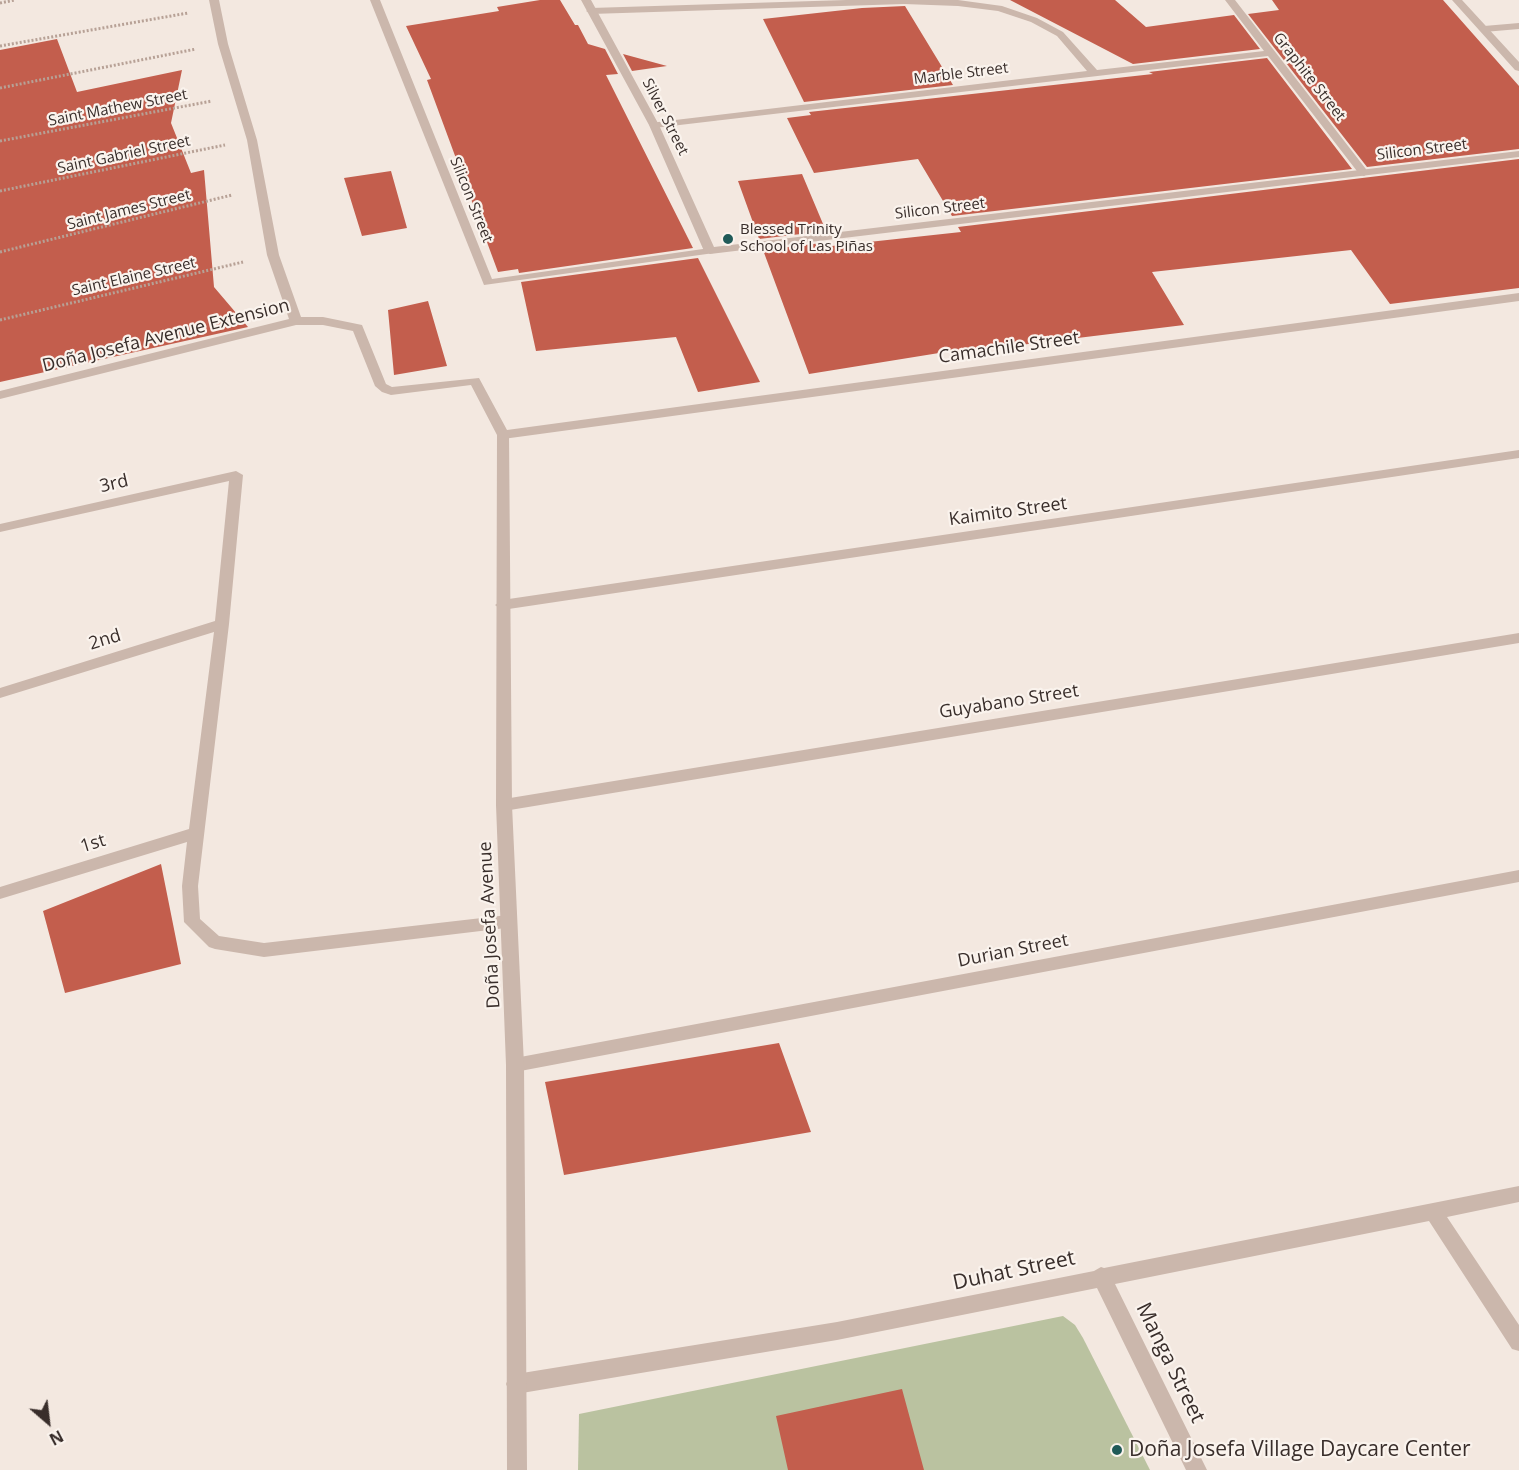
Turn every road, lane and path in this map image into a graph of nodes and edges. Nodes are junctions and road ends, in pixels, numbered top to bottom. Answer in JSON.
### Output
{"nodes":[{"id":1,"x":15,"y":0,"type":"edge"},
{"id":2,"x":375,"y":0,"type":"edge"},
{"id":3,"x":586,"y":0,"type":"edge"},
{"id":4,"x":1230,"y":0,"type":"edge"},
{"id":5,"x":1457,"y":0,"type":"edge"},
{"id":6,"x":0,"y":3,"type":"edge"},
{"id":7,"x":215,"y":4,"type":"edge"},
{"id":8,"x":591,"y":11,"type":"junction"},
{"id":9,"x":1519,"y":26,"type":"edge"},
{"id":10,"x":1484,"y":29,"type":"junction"},
{"id":11,"x":223,"y":44,"type":"junction"},
{"id":12,"x":0,"y":46,"type":"edge"},
{"id":13,"x":1271,"y":53,"type":"junction"},
{"id":14,"x":1519,"y":68,"type":"edge"},
{"id":15,"x":1094,"y":73,"type":"junction"},
{"id":16,"x":0,"y":88,"type":"edge"},
{"id":17,"x":241,"y":96,"type":"junction"},
{"id":18,"x":654,"y":125,"type":"junction"},
{"id":19,"x":252,"y":140,"type":"junction"},
{"id":20,"x":0,"y":141,"type":"edge"},
{"id":21,"x":1519,"y":154,"type":"edge"},
{"id":22,"x":1364,"y":173,"type":"junction"},
{"id":23,"x":262,"y":188,"type":"junction"},
{"id":24,"x":0,"y":191,"type":"edge"},
{"id":25,"x":0,"y":252,"type":"edge"},
{"id":26,"x":710,"y":252,"type":"junction"},
{"id":27,"x":273,"y":255,"type":"junction"},
{"id":28,"x":1519,"y":297,"type":"edge"},
{"id":29,"x":0,"y":320,"type":"edge"},
{"id":30,"x":296,"y":321,"type":"junction"},
{"id":31,"x":478,"y":384,"type":"joint"},
{"id":32,"x":0,"y":395,"type":"edge"},
{"id":33,"x":503,"y":435,"type":"junction"},
{"id":34,"x":1519,"y":454,"type":"edge"},
{"id":35,"x":0,"y":528,"type":"edge"},
{"id":36,"x":502,"y":605,"type":"junction"},
{"id":37,"x":222,"y":624,"type":"junction"},
{"id":38,"x":1519,"y":638,"type":"edge"},
{"id":39,"x":0,"y":693,"type":"edge"},
{"id":40,"x":504,"y":806,"type":"junction"},
{"id":41,"x":196,"y":833,"type":"junction"},
{"id":42,"x":1519,"y":876,"type":"edge"},
{"id":43,"x":0,"y":893,"type":"edge"},
{"id":44,"x":508,"y":922,"type":"junction"},
{"id":45,"x":515,"y":1065,"type":"junction"},
{"id":46,"x":1519,"y":1194,"type":"edge"},
{"id":47,"x":1433,"y":1211,"type":"junction"},
{"id":48,"x":1101,"y":1276,"type":"junction"},
{"id":49,"x":1519,"y":1342,"type":"edge"},
{"id":50,"x":516,"y":1384,"type":"junction"},
{"id":51,"x":517,"y":1470,"type":"edge"},
{"id":52,"x":1197,"y":1470,"type":"edge"}],
"edges":[{"from":1,"to":6,"type":"path"},
{"from":2,"to":26,"type":"street","name":"Silicon Street"},
{"from":3,"to":8,"type":"street","name":"Silver Street"},
{"from":4,"to":13,"type":"street","name":"Graphite Street"},
{"from":5,"to":10,"type":"street"},
{"from":7,"to":11,"type":"street"},
{"from":7,"to":12,"type":"path"},
{"from":8,"to":15,"type":"street"},
{"from":8,"to":18,"type":"street","name":"Silver Street"},
{"from":9,"to":10,"type":"street"},
{"from":10,"to":14,"type":"street"},
{"from":11,"to":16,"type":"path"},
{"from":11,"to":17,"type":"street"},
{"from":13,"to":15,"type":"street","name":"Marble Street"},
{"from":13,"to":22,"type":"street","name":"Graphite Street"},
{"from":15,"to":18,"type":"street","name":"Marble Street"},
{"from":17,"to":19,"type":"street"},
{"from":17,"to":20,"type":"path","name":"Saint Mathew Street"},
{"from":18,"to":26,"type":"street","name":"Silver Street"},
{"from":19,"to":23,"type":"street"},
{"from":19,"to":24,"type":"path","name":"Saint Gabriel Street"},
{"from":21,"to":22,"type":"street","name":"Silicon Street"},
{"from":22,"to":26,"type":"street","name":"Silicon Street"},
{"from":23,"to":25,"type":"path","name":"Saint James Street"},
{"from":23,"to":27,"type":"street"},
{"from":27,"to":29,"type":"path","name":"Saint Elaine Street"},
{"from":27,"to":30,"type":"street"},
{"from":28,"to":33,"type":"street","name":"Camachile Street"},
{"from":30,"to":31,"type":"street","name":"Doña Josefa Avenue Extension"},
{"from":30,"to":32,"type":"street","name":"Doña Josefa Avenue Extension"},
{"from":31,"to":33,"type":"street","name":"Doña Josefa Avenue"},
{"from":33,"to":36,"type":"street","name":"Doña Josefa Avenue"},
{"from":34,"to":36,"type":"street","name":"Kaimito Street"},
{"from":35,"to":37,"type":"street","name":"3rd"},
{"from":36,"to":40,"type":"street","name":"Doña Josefa Avenue"},
{"from":37,"to":39,"type":"street","name":"2nd"},
{"from":37,"to":41,"type":"street"},
{"from":38,"to":40,"type":"street","name":"Guyabano Street"},
{"from":40,"to":44,"type":"street","name":"Doña Josefa Avenue"},
{"from":41,"to":43,"type":"street","name":"1st"},
{"from":41,"to":44,"type":"street"},
{"from":42,"to":45,"type":"street","name":"Durian Street"},
{"from":44,"to":45,"type":"street","name":"Doña Josefa Avenue"},
{"from":45,"to":50,"type":"street","name":"Doña Josefa Avenue"},
{"from":46,"to":47,"type":"street","name":"Duhat Street"},
{"from":47,"to":48,"type":"street","name":"Duhat Street"},
{"from":47,"to":49,"type":"street"},
{"from":48,"to":50,"type":"street","name":"Duhat Street"},
{"from":48,"to":52,"type":"street","name":"Manga Street"},
{"from":50,"to":51,"type":"street","name":"Doña Josefa Avenue"}]}
